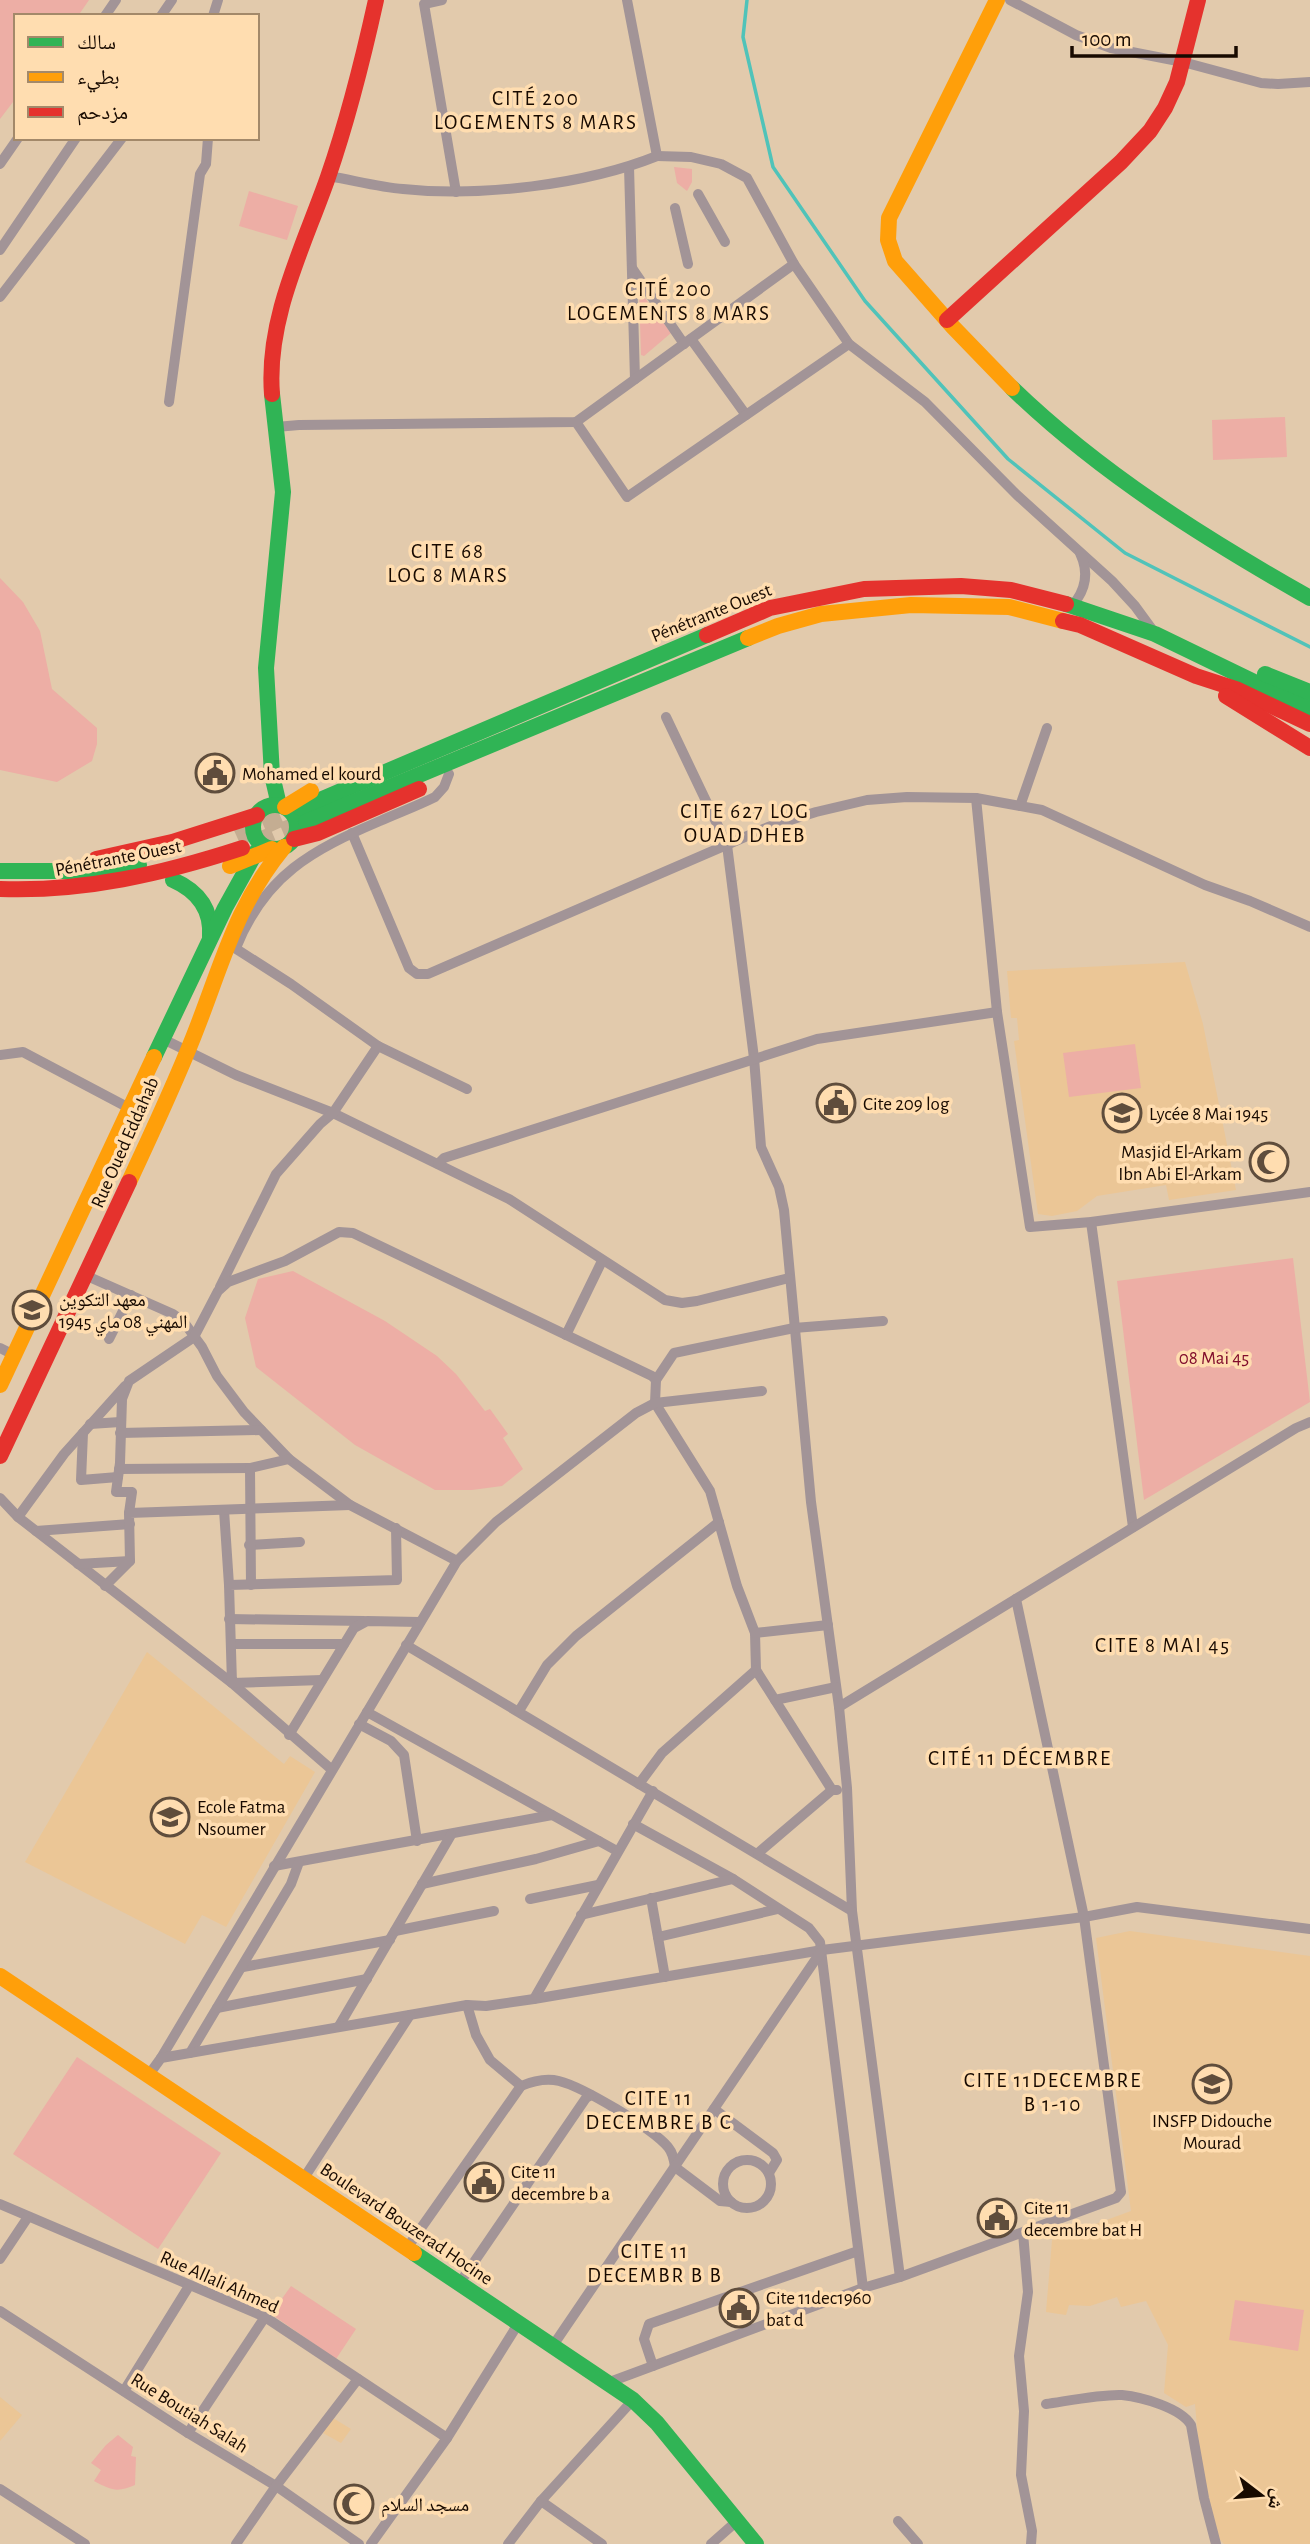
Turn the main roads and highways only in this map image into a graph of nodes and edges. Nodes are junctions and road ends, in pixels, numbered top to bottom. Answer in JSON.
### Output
{"nodes":[{"id":1,"x":376,"y":0,"type":"edge"},
{"id":2,"x":997,"y":0,"type":"edge"},
{"id":3,"x":1198,"y":0,"type":"edge"},
{"id":4,"x":947,"y":320,"type":"junction"},
{"id":5,"x":1310,"y":598,"type":"edge"},
{"id":6,"x":1203,"y":657,"type":"junction"},
{"id":7,"x":1196,"y":676,"type":"junction"},
{"id":8,"x":1310,"y":692,"type":"edge"},
{"id":9,"x":1310,"y":709,"type":"edge"},
{"id":10,"x":1310,"y":724,"type":"edge"},
{"id":11,"x":496,"y":743,"type":"junction"},
{"id":12,"x":1310,"y":748,"type":"edge"},
{"id":13,"x":272,"y":775,"type":"junction"},
{"id":14,"x":293,"y":811,"type":"junction"},
{"id":15,"x":259,"y":812,"type":"junction"},
{"id":16,"x":263,"y":846,"type":"junction"},
{"id":17,"x":0,"y":871,"type":"edge"},
{"id":18,"x":71,"y":871,"type":"junction"},
{"id":19,"x":173,"y":880,"type":"junction"},
{"id":20,"x":105,"y":883,"type":"junction"},
{"id":21,"x":0,"y":889,"type":"edge"},
{"id":22,"x":208,"y":944,"type":"junction"},
{"id":23,"x":7,"y":1352,"type":"edge"},
{"id":24,"x":0,"y":1385,"type":"edge"},
{"id":25,"x":0,"y":1456,"type":"edge"},
{"id":26,"x":0,"y":1976,"type":"edge"},
{"id":27,"x":756,"y":2544,"type":"edge"}],
"edges":[{"from":1,"to":13,"type":"main road"},
{"from":2,"to":4,"type":"main road"},
{"from":3,"to":4,"type":"main road"},
{"from":4,"to":5,"type":"main road"},
{"from":6,"to":8,"type":"main road"},
{"from":6,"to":9,"type":"main road","name":"Pénétrante Ouest"},
{"from":6,"to":14,"type":"main road","name":"Pénétrante Ouest"},
{"from":7,"to":10,"type":"main road","name":"Pénétrante Ouest"},
{"from":7,"to":11,"type":"main road","name":"Pénétrante Ouest"},
{"from":7,"to":12,"type":"main road"},
{"from":11,"to":14,"type":"main road","name":"Pénétrante Ouest"},
{"from":11,"to":16,"type":"main road"},
{"from":13,"to":14,"type":"main road"},
{"from":13,"to":15,"type":"main road"},
{"from":14,"to":15,"type":"main road"},
{"from":14,"to":16,"type":"main road"},
{"from":15,"to":16,"type":"main road"},
{"from":15,"to":18,"type":"main road"},
{"from":16,"to":18,"type":"main road","name":"Pénétrante Ouest"},
{"from":16,"to":19,"type":"main road"},
{"from":16,"to":20,"type":"main road","name":"Pénétrante Ouest"},
{"from":16,"to":22,"type":"main road"},
{"from":16,"to":25,"type":"main road","name":"Rue Oued Eddahab"},
{"from":17,"to":18,"type":"main road","name":"Pénétrante Ouest"},
{"from":19,"to":20,"type":"main road"},
{"from":19,"to":22,"type":"main road"},
{"from":20,"to":21,"type":"main road","name":"Pénétrante Ouest"},
{"from":22,"to":23,"type":"main road"},
{"from":23,"to":24,"type":"main road"},
{"from":26,"to":27,"type":"main road","name":"Boulevard Bouzerad Hocine"}]}
